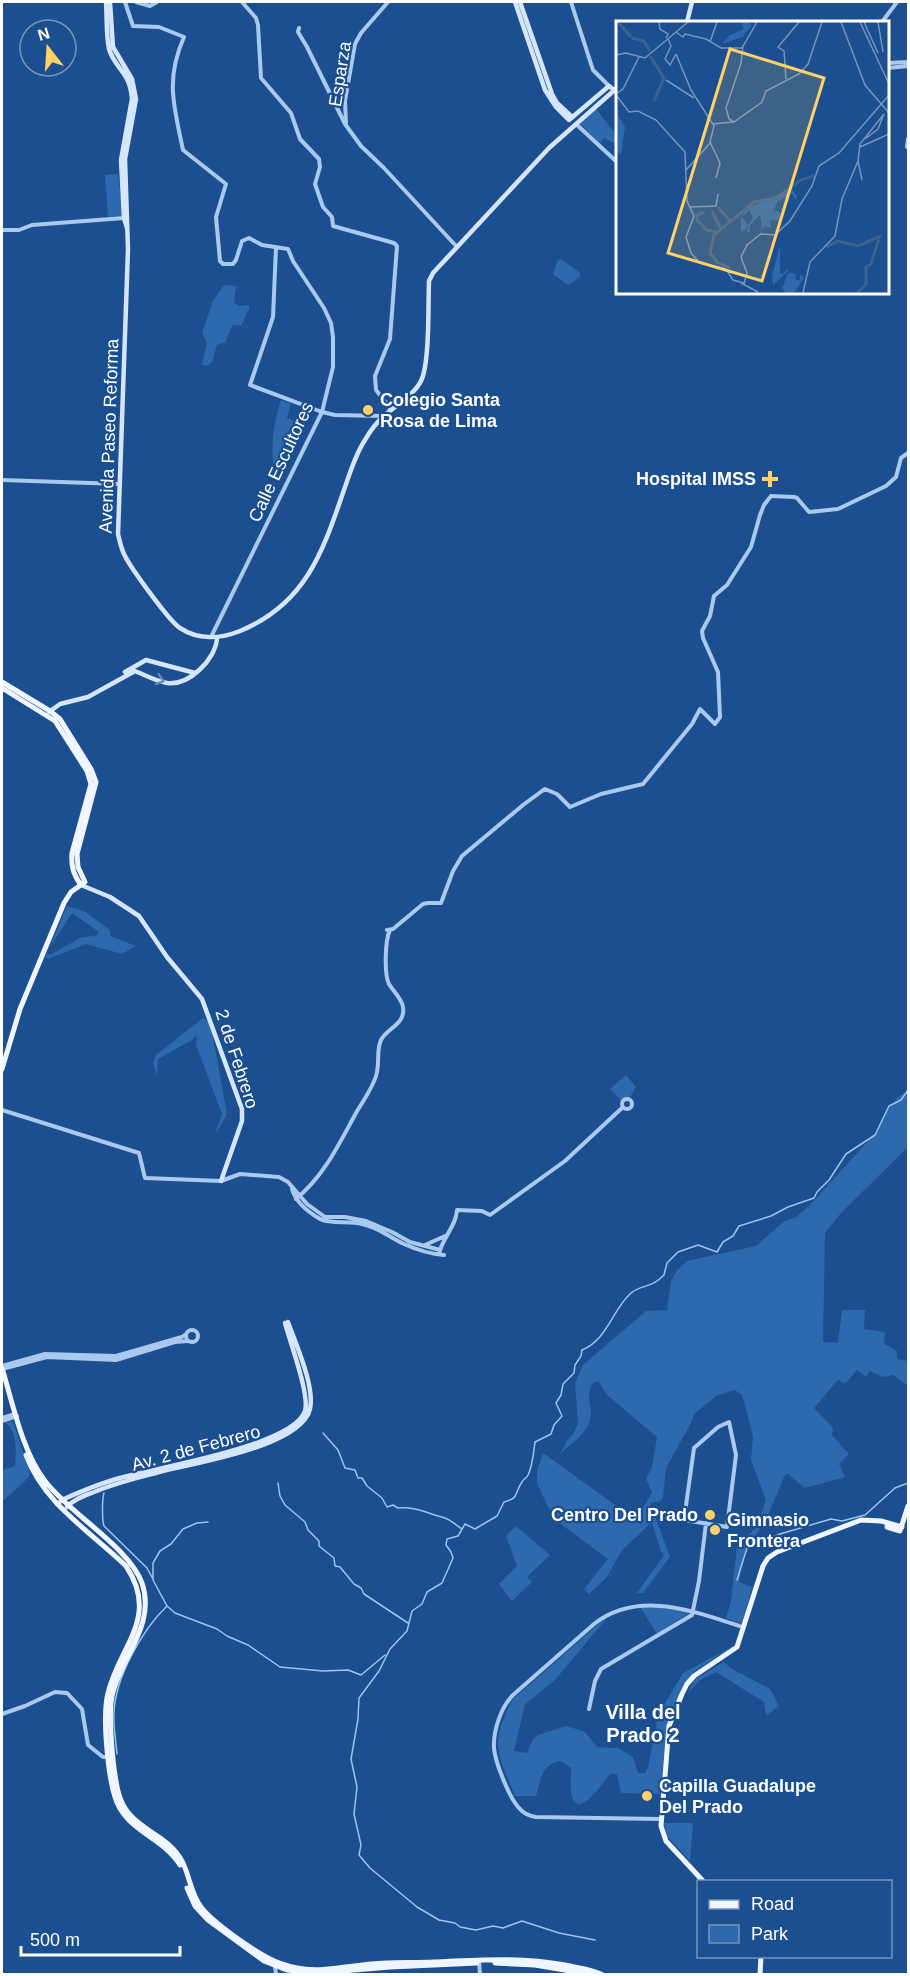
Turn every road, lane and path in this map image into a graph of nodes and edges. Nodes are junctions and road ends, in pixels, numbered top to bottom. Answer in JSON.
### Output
{"nodes":[{"id":1,"x":108,"y":2,"type":"edge"},
{"id":2,"x":125,"y":2,"type":"edge"},
{"id":3,"x":136,"y":2,"type":"edge"},
{"id":4,"x":157,"y":2,"type":"edge"},
{"id":5,"x":242,"y":2,"type":"edge"},
{"id":6,"x":388,"y":2,"type":"edge"},
{"id":7,"x":518,"y":2,"type":"edge"},
{"id":8,"x":571,"y":2,"type":"edge"},
{"id":9,"x":693,"y":2,"type":"edge"},
{"id":10,"x":897,"y":2,"type":"edge"},
{"id":11,"x":687,"y":21,"type":"edge"},
{"id":12,"x":883,"y":21,"type":"edge"},
{"id":13,"x":299,"y":28,"type":"dead end"},
{"id":14,"x":889,"y":63,"type":"edge"},
{"id":15,"x":909,"y":64,"type":"edge"},
{"id":16,"x":889,"y":68,"type":"edge"},
{"id":17,"x":609,"y":86,"type":"junction"},
{"id":18,"x":616,"y":88,"type":"edge"},
{"id":19,"x":345,"y":124,"type":"junction"},
{"id":20,"x":576,"y":124,"type":"junction"},
{"id":21,"x":616,"y":161,"type":"edge"},
{"id":22,"x":126,"y":218,"type":"junction"},
{"id":23,"x":2,"y":230,"type":"edge"},
{"id":24,"x":457,"y":247,"type":"junction"},
{"id":25,"x":276,"y":248,"type":"junction"},
{"id":26,"x":391,"y":410,"type":"junction"},
{"id":27,"x":322,"y":412,"type":"junction"},
{"id":28,"x":384,"y":416,"type":"junction"},
{"id":29,"x":909,"y":453,"type":"edge"},
{"id":30,"x":2,"y":480,"type":"edge"},
{"id":31,"x":119,"y":484,"type":"junction"},
{"id":32,"x":214,"y":638,"type":"junction"},
{"id":33,"x":133,"y":669,"type":"junction"},
{"id":34,"x":195,"y":673,"type":"junction"},
{"id":35,"x":2,"y":682,"type":"edge"},
{"id":36,"x":2,"y":688,"type":"edge"},
{"id":37,"x":49,"y":713,"type":"junction"},
{"id":38,"x":84,"y":885,"type":"junction"},
{"id":39,"x":2,"y":1070,"type":"edge"},
{"id":40,"x":623,"y":1107,"type":"dead end"},
{"id":41,"x":2,"y":1110,"type":"edge"},
{"id":42,"x":221,"y":1181,"type":"junction"},
{"id":43,"x":293,"y":1189,"type":"junction"},
{"id":44,"x":306,"y":1191,"type":"junction"},
{"id":45,"x":300,"y":1199,"type":"junction"},
{"id":46,"x":446,"y":1236,"type":"junction"},
{"id":47,"x":423,"y":1245,"type":"junction"},
{"id":48,"x":439,"y":1252,"type":"junction"},
{"id":49,"x":186,"y":1334,"type":"junction"},
{"id":50,"x":188,"y":1341,"type":"junction"},
{"id":51,"x":88,"y":1358,"type":"junction"},
{"id":52,"x":2,"y":1368,"type":"edge"},
{"id":53,"x":2,"y":1380,"type":"edge"},
{"id":54,"x":15,"y":1415,"type":"junction"},
{"id":55,"x":2,"y":1419,"type":"edge"},
{"id":56,"x":60,"y":1502,"type":"junction"},
{"id":57,"x":909,"y":1506,"type":"edge"},
{"id":58,"x":66,"y":1508,"type":"junction"},
{"id":59,"x":706,"y":1523,"type":"junction"},
{"id":60,"x":693,"y":1612,"type":"junction"},
{"id":61,"x":744,"y":1627,"type":"junction"},
{"id":62,"x":110,"y":1693,"type":"junction"},
{"id":63,"x":589,"y":1709,"type":"dead end"},
{"id":64,"x":2,"y":1714,"type":"edge"},
{"id":65,"x":109,"y":1757,"type":"junction"},
{"id":66,"x":660,"y":1820,"type":"junction"},
{"id":67,"x":703,"y":1880,"type":"edge"},
{"id":68,"x":248,"y":1947,"type":"junction"},
{"id":69,"x":761,"y":1958,"type":"edge"},
{"id":70,"x":479,"y":1961,"type":"junction"},
{"id":71,"x":276,"y":1972,"type":"edge"},
{"id":72,"x":305,"y":1974,"type":"edge"},
{"id":73,"x":480,"y":1974,"type":"edge"},
{"id":74,"x":588,"y":1974,"type":"edge"},
{"id":75,"x":601,"y":1974,"type":"edge"},
{"id":76,"x":760,"y":1974,"type":"edge"}],
"edges":[{"from":1,"to":22,"type":"main road","name":"Avenida Paseo Reforma"},
{"from":2,"to":25,"type":"street"},
{"from":3,"to":4,"type":"street"},
{"from":5,"to":26,"type":"street"},
{"from":6,"to":19,"type":"street","name":"Esparza"},
{"from":7,"to":17,"type":"main road"},
{"from":8,"to":17,"type":"street"},
{"from":9,"to":11,"type":"main road"},
{"from":10,"to":12,"type":"street"},
{"from":13,"to":19,"type":"street"},
{"from":14,"to":15,"type":"street"},
{"from":15,"to":16,"type":"street"},
{"from":17,"to":18,"type":"main road"},
{"from":18,"to":20,"type":"main road"},
{"from":19,"to":24,"type":"street"},
{"from":20,"to":21,"type":"street"},
{"from":20,"to":24,"type":"main road"},
{"from":22,"to":23,"type":"street"},
{"from":22,"to":31,"type":"main road","name":"Avenida Paseo Reforma"},
{"from":24,"to":26,"type":"main road"},
{"from":25,"to":27,"type":"street","name":"Calle Escultores"},
{"from":25,"to":27,"type":"street"},
{"from":26,"to":28,"type":"main road"},
{"from":27,"to":28,"type":"street"},
{"from":27,"to":32,"type":"street","name":"Calle Escultores"},
{"from":28,"to":32,"type":"main road"},
{"from":29,"to":44,"type":"street"},
{"from":30,"to":31,"type":"street"},
{"from":31,"to":32,"type":"main road","name":"Avenida Paseo Reforma"},
{"from":32,"to":34,"type":"main road"},
{"from":33,"to":34,"type":"main road"},
{"from":33,"to":34,"type":"main road","one_way":true},
{"from":33,"to":37,"type":"main road"},
{"from":35,"to":37,"type":"main road"},
{"from":36,"to":37,"type":"main road"},
{"from":37,"to":38,"type":"main road"},
{"from":38,"to":39,"type":"main road"},
{"from":38,"to":42,"type":"main road","name":"2 de Febrero"},
{"from":40,"to":46,"type":"street"},
{"from":41,"to":42,"type":"street"},
{"from":42,"to":43,"type":"street"},
{"from":43,"to":44,"type":"street"},
{"from":43,"to":45,"type":"street"},
{"from":44,"to":45,"type":"street"},
{"from":45,"to":47,"type":"street"},
{"from":45,"to":48,"type":"street"},
{"from":46,"to":47,"type":"street"},
{"from":46,"to":48,"type":"street"},
{"from":47,"to":48,"type":"street"},
{"from":49,"to":50,"type":"street"},
{"from":49,"to":50,"type":"street"},
{"from":49,"to":51,"type":"street"},
{"from":50,"to":51,"type":"street"},
{"from":51,"to":52,"type":"street"},
{"from":52,"to":54,"type":"main road"},
{"from":53,"to":54,"type":"main road"},
{"from":54,"to":55,"type":"street"},
{"from":54,"to":56,"type":"main road"},
{"from":56,"to":58,"type":"main road"},
{"from":56,"to":58,"type":"main road","name":"Av. 2 de Febrero"},
{"from":57,"to":61,"type":"main road"},
{"from":58,"to":62,"type":"main road"},
{"from":59,"to":59,"type":"street"},
{"from":59,"to":60,"type":"street"},
{"from":60,"to":61,"type":"street"},
{"from":60,"to":63,"type":"street"},
{"from":60,"to":66,"type":"street"},
{"from":61,"to":66,"type":"main road"},
{"from":62,"to":65,"type":"main road"},
{"from":62,"to":68,"type":"main road"},
{"from":64,"to":65,"type":"street"},
{"from":65,"to":68,"type":"main road"},
{"from":66,"to":67,"type":"main road"},
{"from":68,"to":70,"type":"main road"},
{"from":68,"to":71,"type":"main road"},
{"from":69,"to":76,"type":"main road"},
{"from":70,"to":72,"type":"main road"},
{"from":70,"to":73,"type":"street"},
{"from":70,"to":74,"type":"main road"},
{"from":70,"to":75,"type":"main road"},
{"from":71,"to":72,"type":"main road"}]}
